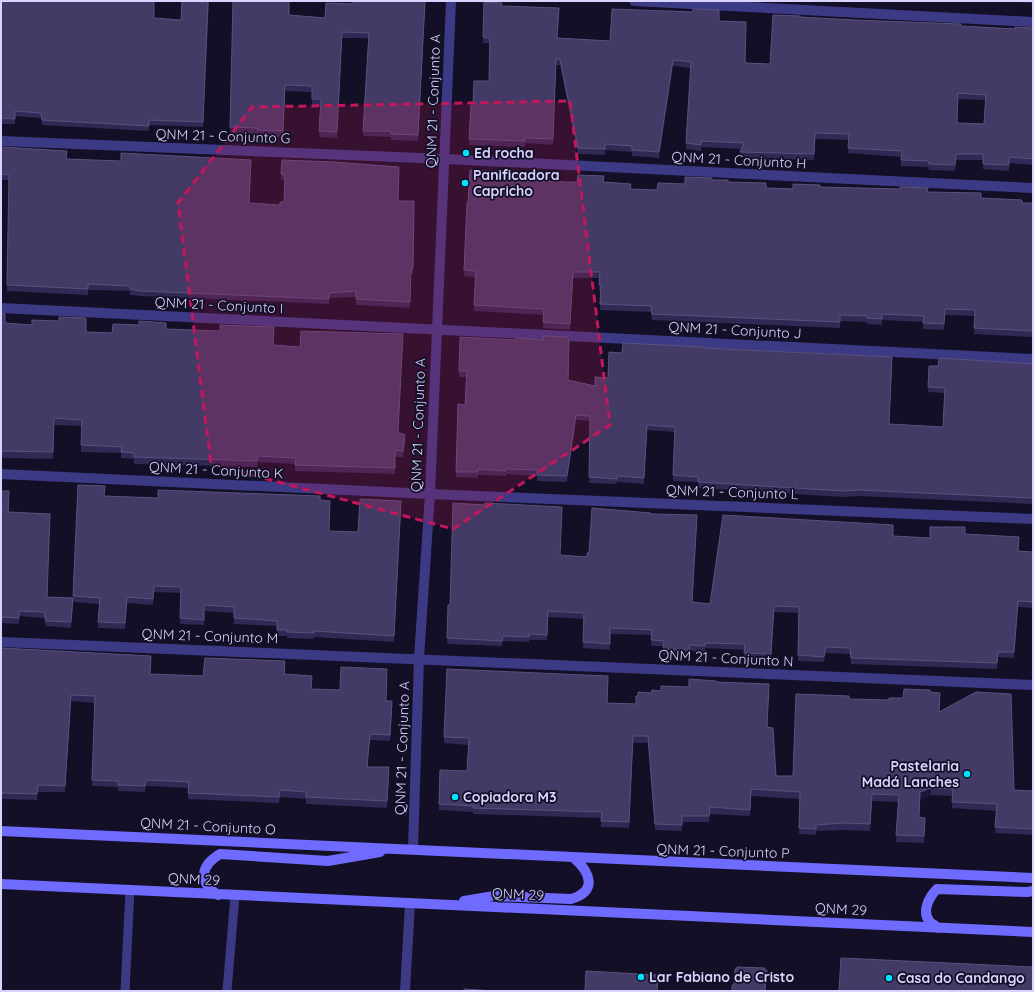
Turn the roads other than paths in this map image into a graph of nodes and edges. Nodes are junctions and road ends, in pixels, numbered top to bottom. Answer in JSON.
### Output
{"nodes":[{"id":1,"x":451,"y":1,"type":"edge"},
{"id":2,"x":634,"y":1,"type":"edge"},
{"id":3,"x":1033,"y":22,"type":"edge"},
{"id":4,"x":1,"y":141,"type":"edge"},
{"id":5,"x":445,"y":159,"type":"junction"},
{"id":6,"x":1033,"y":188,"type":"edge"},
{"id":7,"x":1,"y":308,"type":"edge"},
{"id":8,"x":436,"y":330,"type":"junction"},
{"id":9,"x":1033,"y":359,"type":"edge"},
{"id":10,"x":1,"y":474,"type":"edge"},
{"id":11,"x":430,"y":494,"type":"junction"},
{"id":12,"x":1033,"y":519,"type":"edge"},
{"id":13,"x":1,"y":642,"type":"edge"},
{"id":14,"x":419,"y":658,"type":"junction"},
{"id":15,"x":1033,"y":685,"type":"edge"},
{"id":16,"x":1,"y":831,"type":"edge"},
{"id":17,"x":402,"y":849,"type":"junction"},
{"id":18,"x":413,"y":849,"type":"junction"},
{"id":19,"x":574,"y":858,"type":"junction"},
{"id":20,"x":1033,"y":878,"type":"edge"},
{"id":21,"x":1,"y":884,"type":"edge"},
{"id":22,"x":130,"y":890,"type":"junction"},
{"id":23,"x":1033,"y":891,"type":"edge"},
{"id":24,"x":218,"y":895,"type":"junction"},
{"id":25,"x":235,"y":895,"type":"junction"},
{"id":26,"x":410,"y":903,"type":"junction"},
{"id":27,"x":446,"y":905,"type":"junction"},
{"id":28,"x":938,"y":928,"type":"junction"},
{"id":29,"x":1033,"y":932,"type":"edge"},
{"id":30,"x":125,"y":991,"type":"edge"},
{"id":31,"x":227,"y":991,"type":"edge"},
{"id":32,"x":405,"y":991,"type":"edge"}],
"edges":[{"from":1,"to":5,"type":"street","name":"QNM 21 - Conjunto A"},
{"from":2,"to":3,"type":"street"},
{"from":4,"to":5,"type":"street","name":"QNM 21 - Conjunto G"},
{"from":5,"to":6,"type":"street","name":"QNM 21 - Conjunto H"},
{"from":5,"to":8,"type":"street","name":"QNM 21 - Conjunto A"},
{"from":7,"to":8,"type":"street","name":"QNM 21 - Conjunto I"},
{"from":8,"to":9,"type":"street","name":"QNM 21 - Conjunto J"},
{"from":8,"to":11,"type":"street","name":"QNM 21 - Conjunto A"},
{"from":10,"to":11,"type":"street","name":"QNM 21 - Conjunto K"},
{"from":11,"to":12,"type":"street","name":"QNM 21 - Conjunto L"},
{"from":11,"to":14,"type":"street","name":"QNM 21 - Conjunto A"},
{"from":13,"to":14,"type":"street","name":"QNM 21 - Conjunto M"},
{"from":14,"to":15,"type":"street","name":"QNM 21 - Conjunto N"},
{"from":14,"to":18,"type":"street","name":"QNM 21 - Conjunto A"},
{"from":16,"to":17,"type":"main road","name":"QNM 21 - Conjunto O"},
{"from":17,"to":18,"type":"main road","name":"QNM 21 - Conjunto O"},
{"from":17,"to":24,"type":"main road"},
{"from":18,"to":19,"type":"main road","name":"QNM 21 - Conjunto P"},
{"from":19,"to":20,"type":"main road","name":"QNM 21 - Conjunto P"},
{"from":19,"to":27,"type":"main road"},
{"from":21,"to":22,"type":"main road","name":"QNM 29"},
{"from":22,"to":24,"type":"main road","name":"QNM 29"},
{"from":22,"to":30,"type":"lane"},
{"from":23,"to":28,"type":"main road"},
{"from":24,"to":25,"type":"main road","name":"QNM 29"},
{"from":25,"to":26,"type":"main road","name":"QNM 29"},
{"from":25,"to":31,"type":"lane"},
{"from":26,"to":27,"type":"main road","name":"QNM 29"},
{"from":26,"to":32,"type":"street"},
{"from":27,"to":28,"type":"main road","name":"QNM 29"},
{"from":28,"to":29,"type":"main road","name":"QNM 29"}]}
